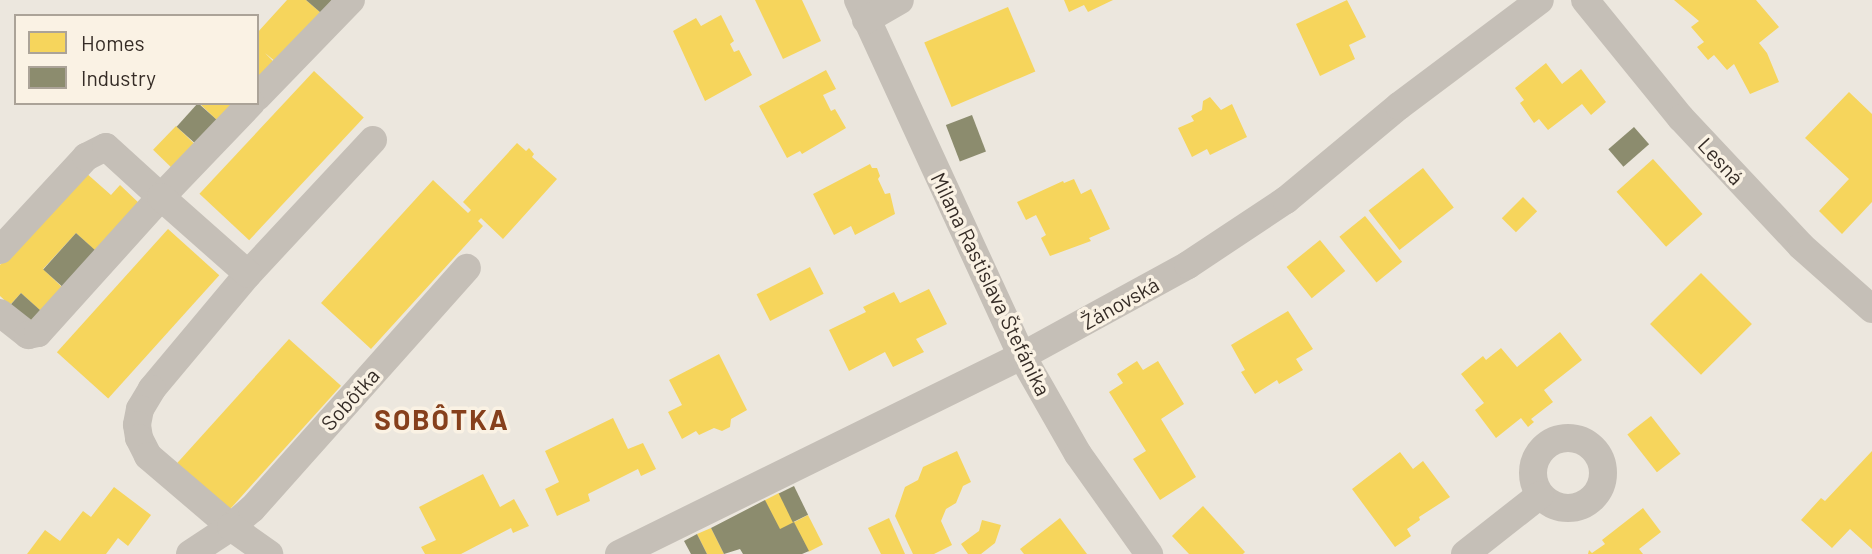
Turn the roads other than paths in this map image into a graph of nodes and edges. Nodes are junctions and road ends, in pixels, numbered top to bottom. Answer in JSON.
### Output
{"nodes":[{"id":1,"x":351,"y":0,"type":"edge"},
{"id":2,"x":900,"y":0,"type":"edge"},
{"id":3,"x":1539,"y":0,"type":"edge"},
{"id":4,"x":1585,"y":0,"type":"edge"},
{"id":5,"x":862,"y":10,"type":"edge"},
{"id":6,"x":259,"y":95,"type":"edge"},
{"id":7,"x":249,"y":105,"type":"edge"},
{"id":8,"x":373,"y":140,"type":"dead end"},
{"id":9,"x":161,"y":197,"type":"junction"},
{"id":10,"x":0,"y":250,"type":"edge"},
{"id":11,"x":467,"y":268,"type":"dead end"},
{"id":12,"x":248,"y":274,"type":"junction"},
{"id":13,"x":1872,"y":309,"type":"edge"},
{"id":14,"x":0,"y":313,"type":"edge"},
{"id":15,"x":1022,"y":356,"type":"junction"},
{"id":16,"x":1540,"y":495,"type":"dead end"},
{"id":17,"x":231,"y":527,"type":"junction"},
{"id":18,"x":661,"y":544,"type":"edge"},
{"id":19,"x":190,"y":554,"type":"edge"},
{"id":20,"x":269,"y":554,"type":"edge"},
{"id":21,"x":619,"y":554,"type":"edge"},
{"id":22,"x":1149,"y":554,"type":"edge"},
{"id":23,"x":1465,"y":554,"type":"edge"}],
"edges":[{"from":1,"to":6,"type":"street"},
{"from":2,"to":5,"type":"street"},
{"from":3,"to":15,"type":"street","name":"Žánovská"},
{"from":4,"to":13,"type":"street","name":"Lesná"},
{"from":5,"to":15,"type":"street","name":"Milana Rastislava Štefánika"},
{"from":7,"to":9,"type":"street"},
{"from":8,"to":12,"type":"street"},
{"from":9,"to":10,"type":"street"},
{"from":9,"to":12,"type":"street"},
{"from":9,"to":14,"type":"street"},
{"from":11,"to":17,"type":"street","name":"Sobôtka"},
{"from":12,"to":17,"type":"street"},
{"from":15,"to":18,"type":"street","name":"Žánovská"},
{"from":15,"to":22,"type":"street","name":"Milana Rastislava Štefánika"},
{"from":16,"to":23,"type":"street"},
{"from":17,"to":19,"type":"street","name":"Sobôtka"},
{"from":17,"to":20,"type":"street"},
{"from":18,"to":21,"type":"street"}]}
